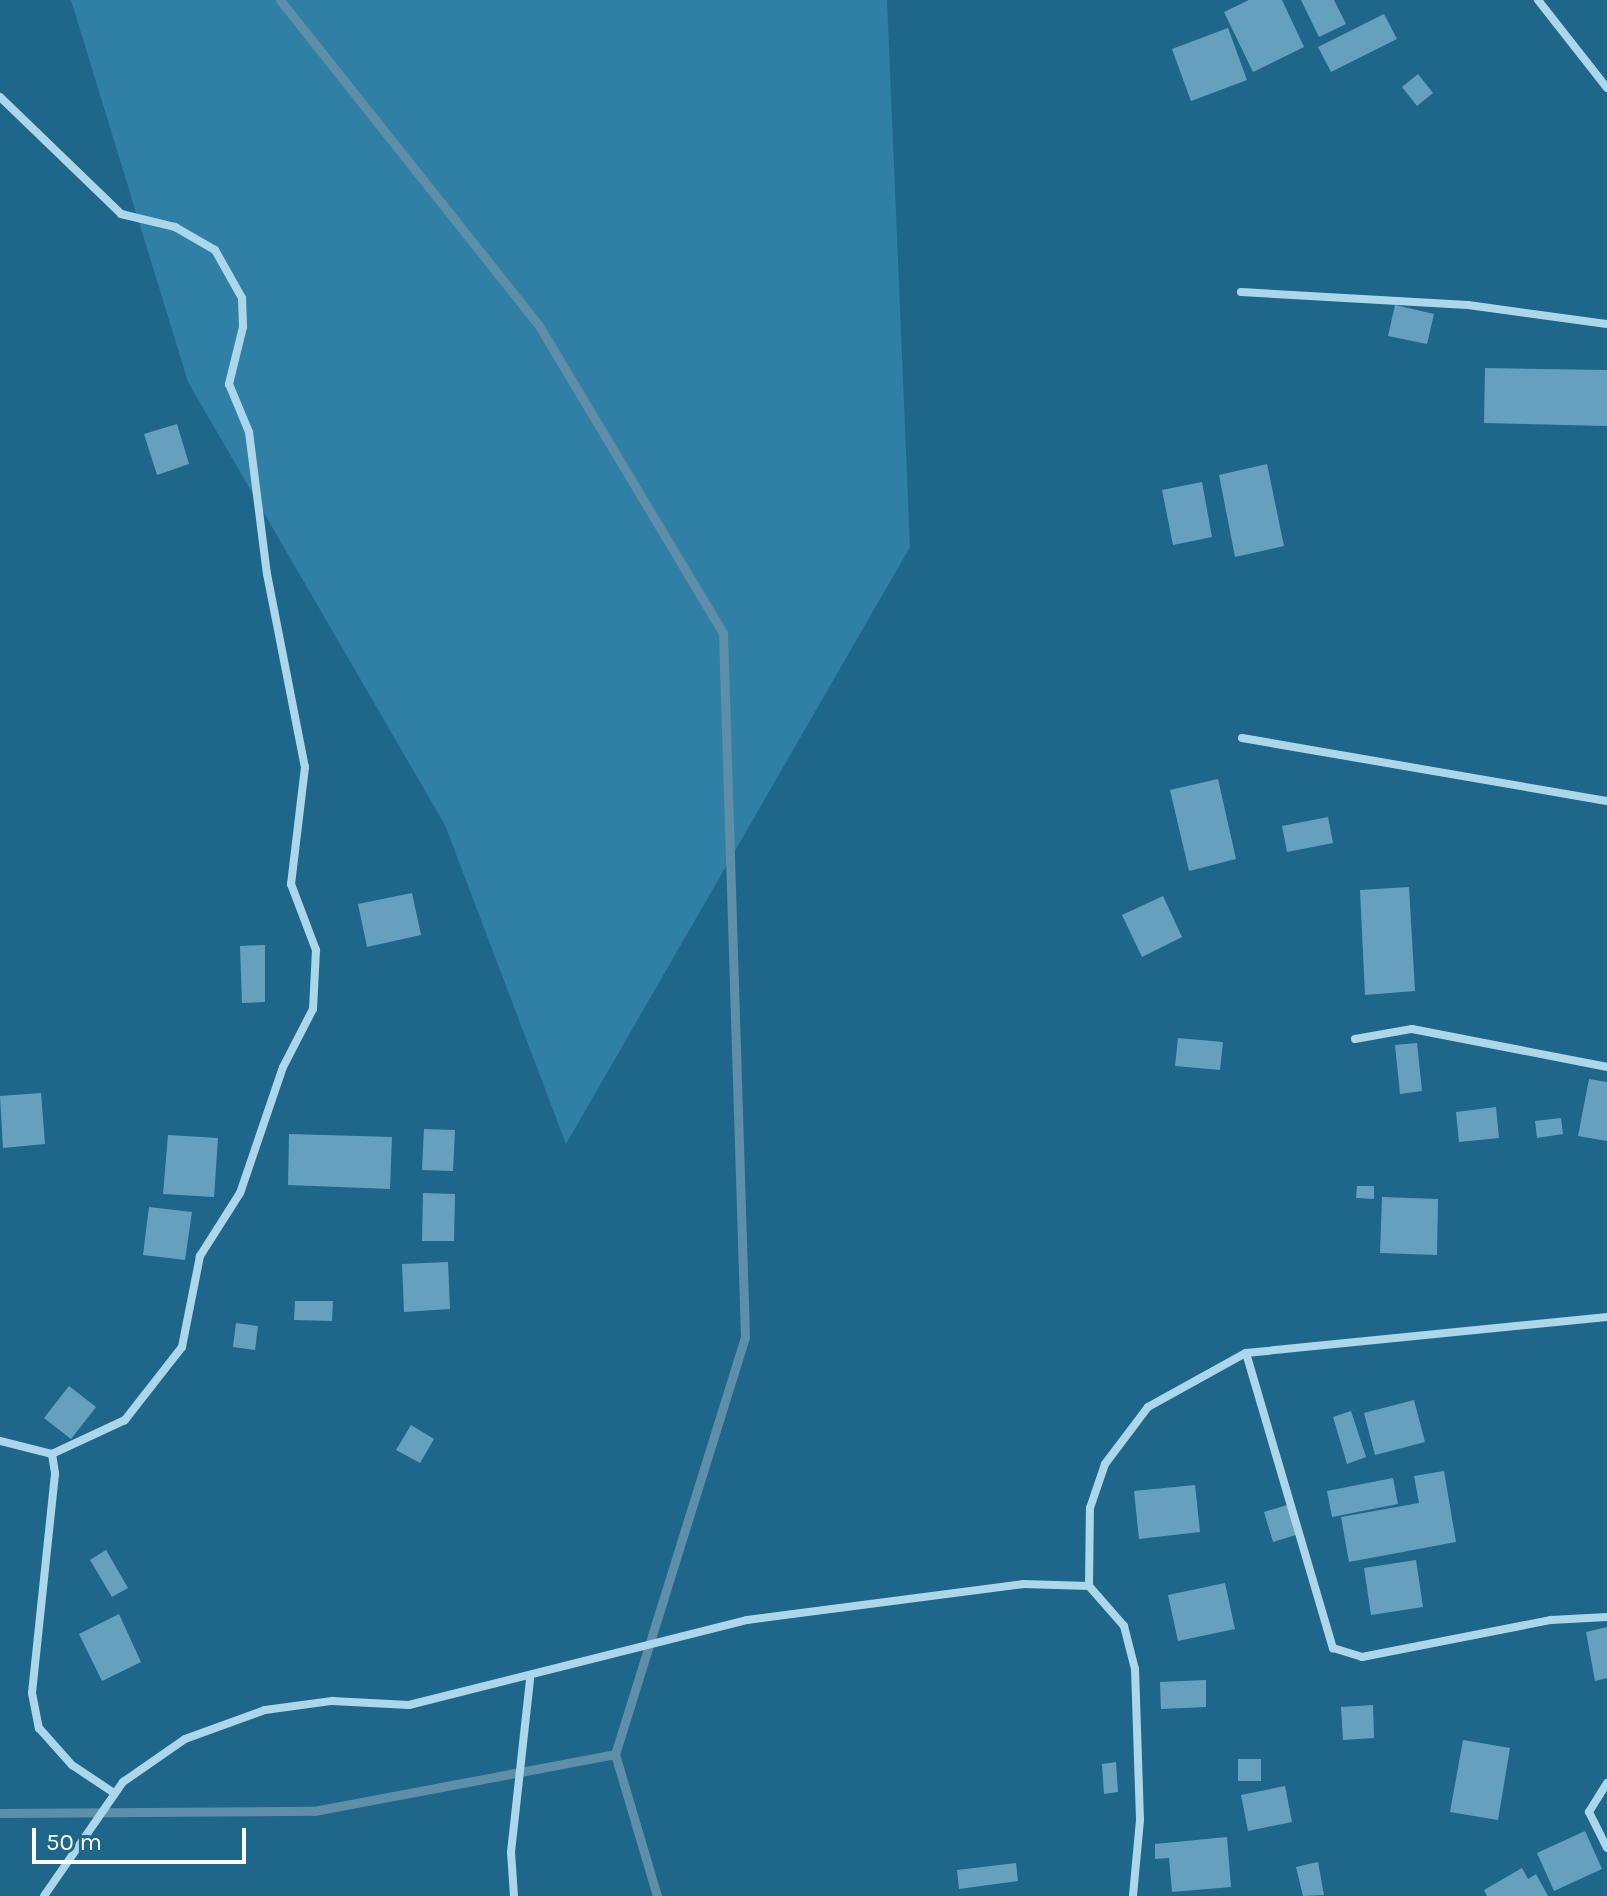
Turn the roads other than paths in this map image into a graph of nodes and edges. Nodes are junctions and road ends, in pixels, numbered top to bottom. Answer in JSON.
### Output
{"nodes":[{"id":1,"x":1538,"y":0,"type":"edge"},
{"id":2,"x":1607,"y":88,"type":"edge"},
{"id":3,"x":0,"y":97,"type":"edge"},
{"id":4,"x":1241,"y":292,"type":"dead end"},
{"id":5,"x":1607,"y":324,"type":"edge"},
{"id":6,"x":1242,"y":738,"type":"dead end"},
{"id":7,"x":1607,"y":801,"type":"edge"},
{"id":8,"x":1355,"y":1039,"type":"dead end"},
{"id":9,"x":1607,"y":1067,"type":"edge"},
{"id":10,"x":1607,"y":1317,"type":"edge"},
{"id":11,"x":1246,"y":1353,"type":"junction"},
{"id":12,"x":0,"y":1441,"type":"edge"},
{"id":13,"x":52,"y":1454,"type":"junction"},
{"id":14,"x":1089,"y":1586,"type":"junction"},
{"id":15,"x":1607,"y":1617,"type":"edge"},
{"id":16,"x":530,"y":1679,"type":"junction"},
{"id":17,"x":1607,"y":1783,"type":"edge"},
{"id":18,"x":114,"y":1793,"type":"junction"},
{"id":19,"x":1607,"y":1848,"type":"edge"},
{"id":20,"x":44,"y":1896,"type":"edge"},
{"id":21,"x":514,"y":1896,"type":"edge"},
{"id":22,"x":1133,"y":1896,"type":"edge"}],
"edges":[{"from":1,"to":2,"type":"street"},
{"from":3,"to":13,"type":"street"},
{"from":4,"to":5,"type":"street"},
{"from":6,"to":7,"type":"street"},
{"from":8,"to":9,"type":"street"},
{"from":10,"to":11,"type":"street"},
{"from":11,"to":14,"type":"street"},
{"from":11,"to":15,"type":"street"},
{"from":12,"to":13,"type":"street"},
{"from":13,"to":18,"type":"street"},
{"from":14,"to":16,"type":"street"},
{"from":14,"to":22,"type":"street"},
{"from":16,"to":18,"type":"street"},
{"from":16,"to":21,"type":"street"},
{"from":17,"to":19,"type":"street"},
{"from":18,"to":20,"type":"street"}]}
